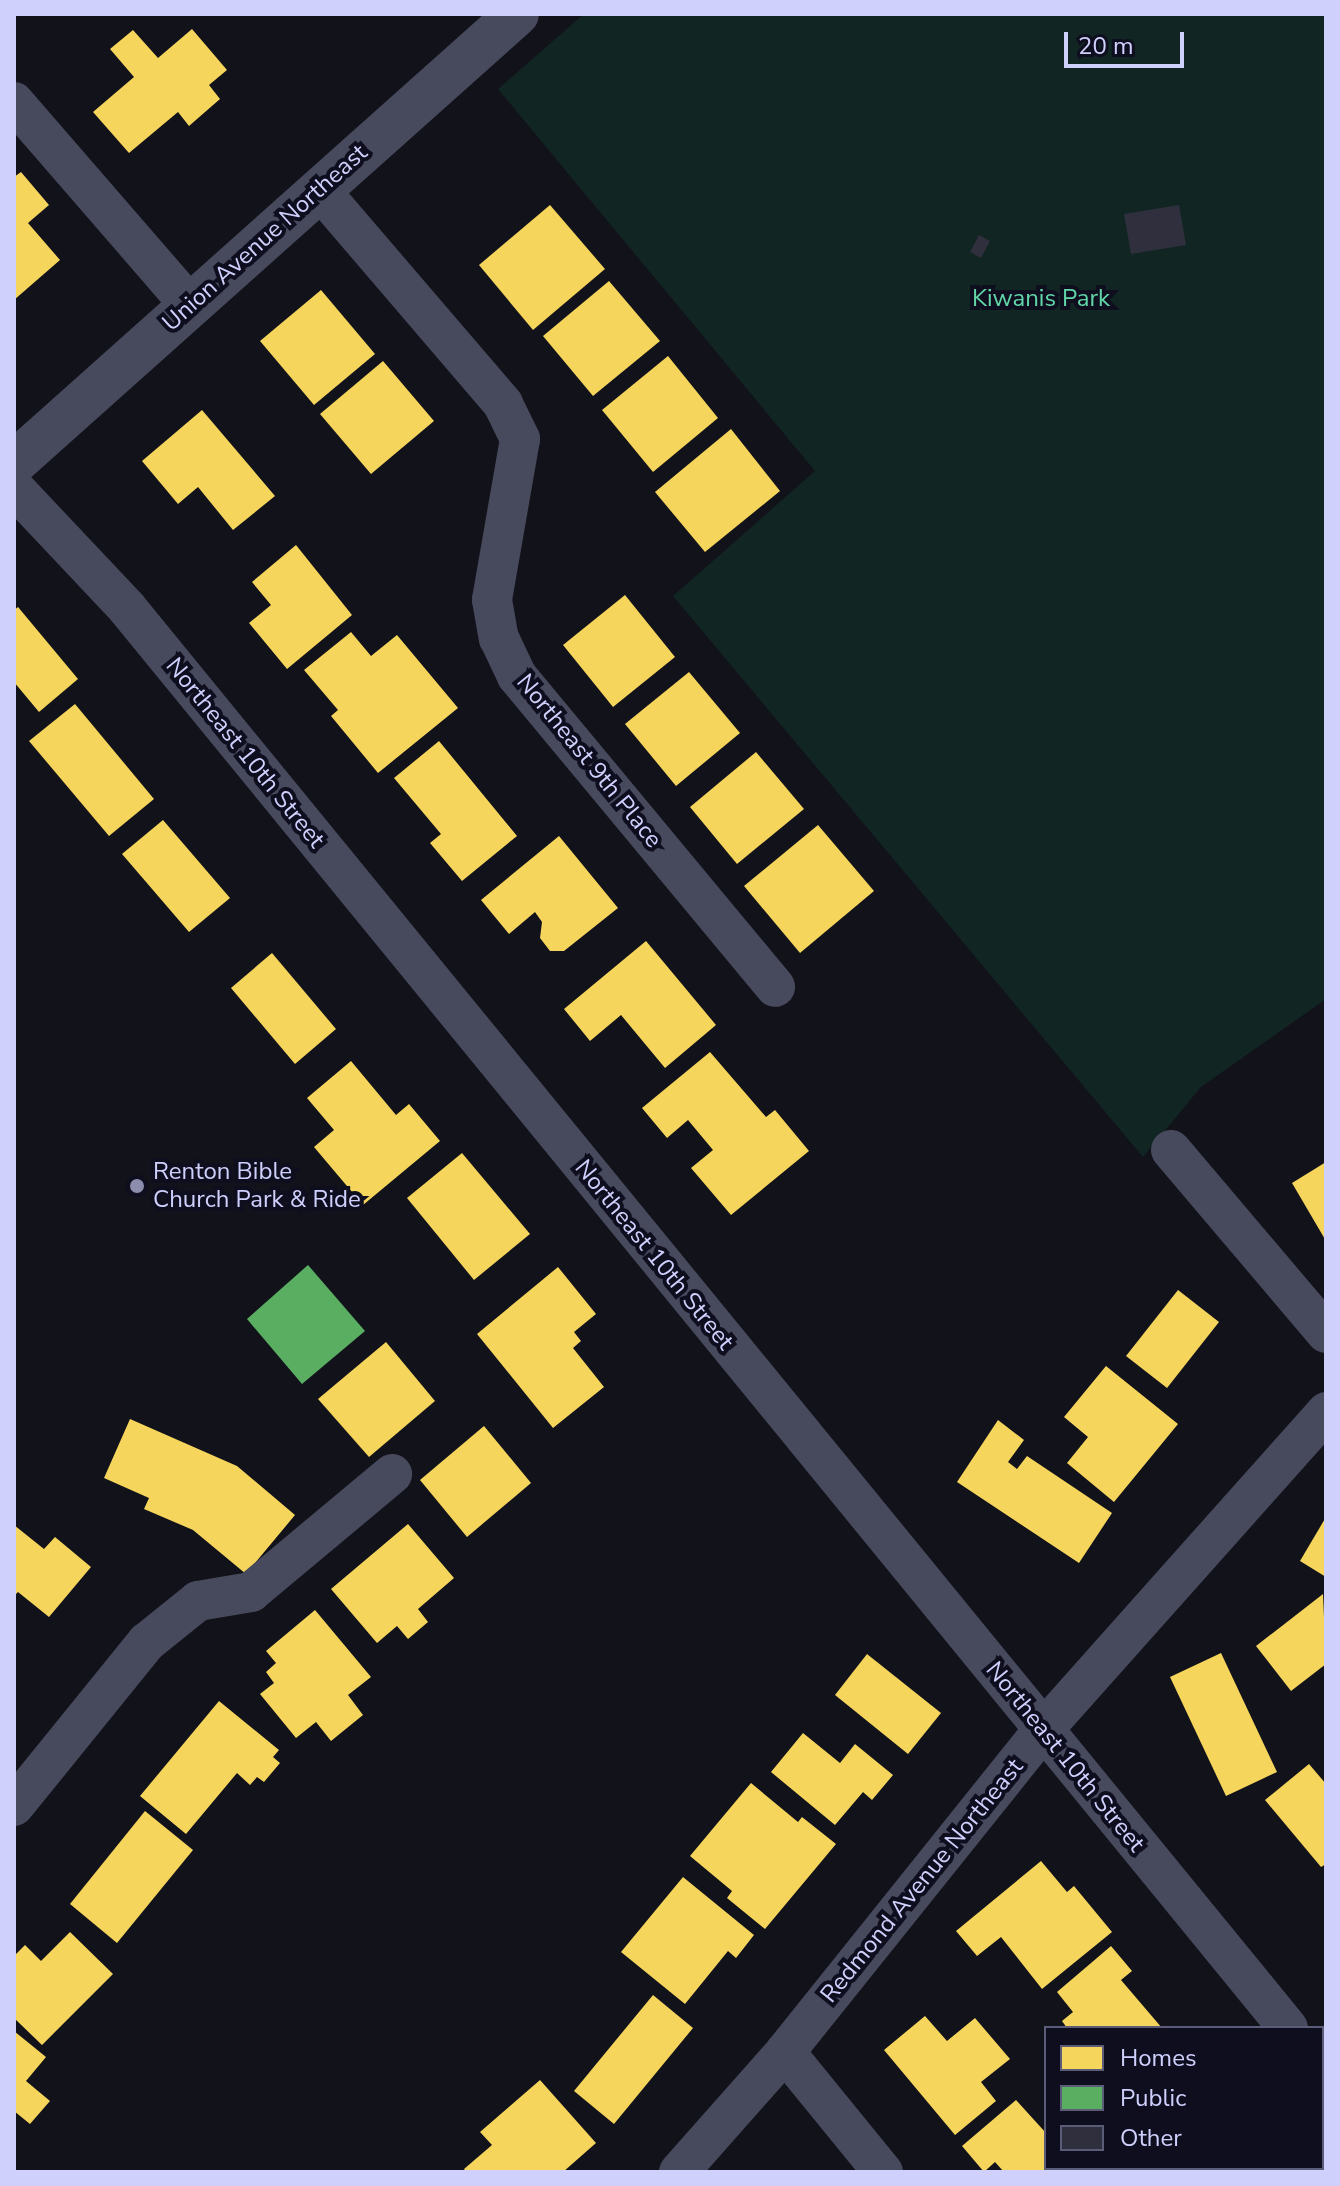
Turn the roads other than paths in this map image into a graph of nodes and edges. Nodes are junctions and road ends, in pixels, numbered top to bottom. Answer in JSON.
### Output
{"nodes":[{"id":1,"x":517,"y":14,"type":"edge"},
{"id":2,"x":14,"y":102,"type":"edge"},
{"id":3,"x":319,"y":189,"type":"junction"},
{"id":4,"x":190,"y":305,"type":"junction"},
{"id":5,"x":14,"y":463,"type":"edge"},
{"id":6,"x":14,"y":488,"type":"edge"},
{"id":7,"x":775,"y":987,"type":"dead end"},
{"id":8,"x":1171,"y":1150,"type":"dead end"},
{"id":9,"x":1326,"y":1333,"type":"edge"},
{"id":10,"x":1326,"y":1412,"type":"edge"},
{"id":11,"x":392,"y":1474,"type":"dead end"},
{"id":12,"x":1043,"y":1730,"type":"junction"},
{"id":13,"x":14,"y":1806,"type":"edge"},
{"id":14,"x":1286,"y":2026,"type":"edge"},
{"id":15,"x":785,"y":2052,"type":"junction"},
{"id":16,"x":679,"y":2172,"type":"edge"},
{"id":17,"x":883,"y":2172,"type":"edge"}],
"edges":[{"from":1,"to":3,"type":"street","name":"Union Avenue Northeast"},
{"from":2,"to":4,"type":"street"},
{"from":3,"to":4,"type":"street","name":"Union Avenue Northeast"},
{"from":3,"to":7,"type":"street","name":"Northeast 9th Place"},
{"from":4,"to":5,"type":"street","name":"Union Avenue Northeast"},
{"from":6,"to":12,"type":"street","name":"Northeast 10th Street"},
{"from":8,"to":9,"type":"street"},
{"from":10,"to":12,"type":"street","name":"Redmond Avenue Northeast"},
{"from":11,"to":13,"type":"street"},
{"from":12,"to":14,"type":"street","name":"Northeast 10th Street"},
{"from":12,"to":15,"type":"street","name":"Redmond Avenue Northeast"},
{"from":15,"to":16,"type":"street","name":"Redmond Avenue Northeast"},
{"from":15,"to":17,"type":"street"}]}
